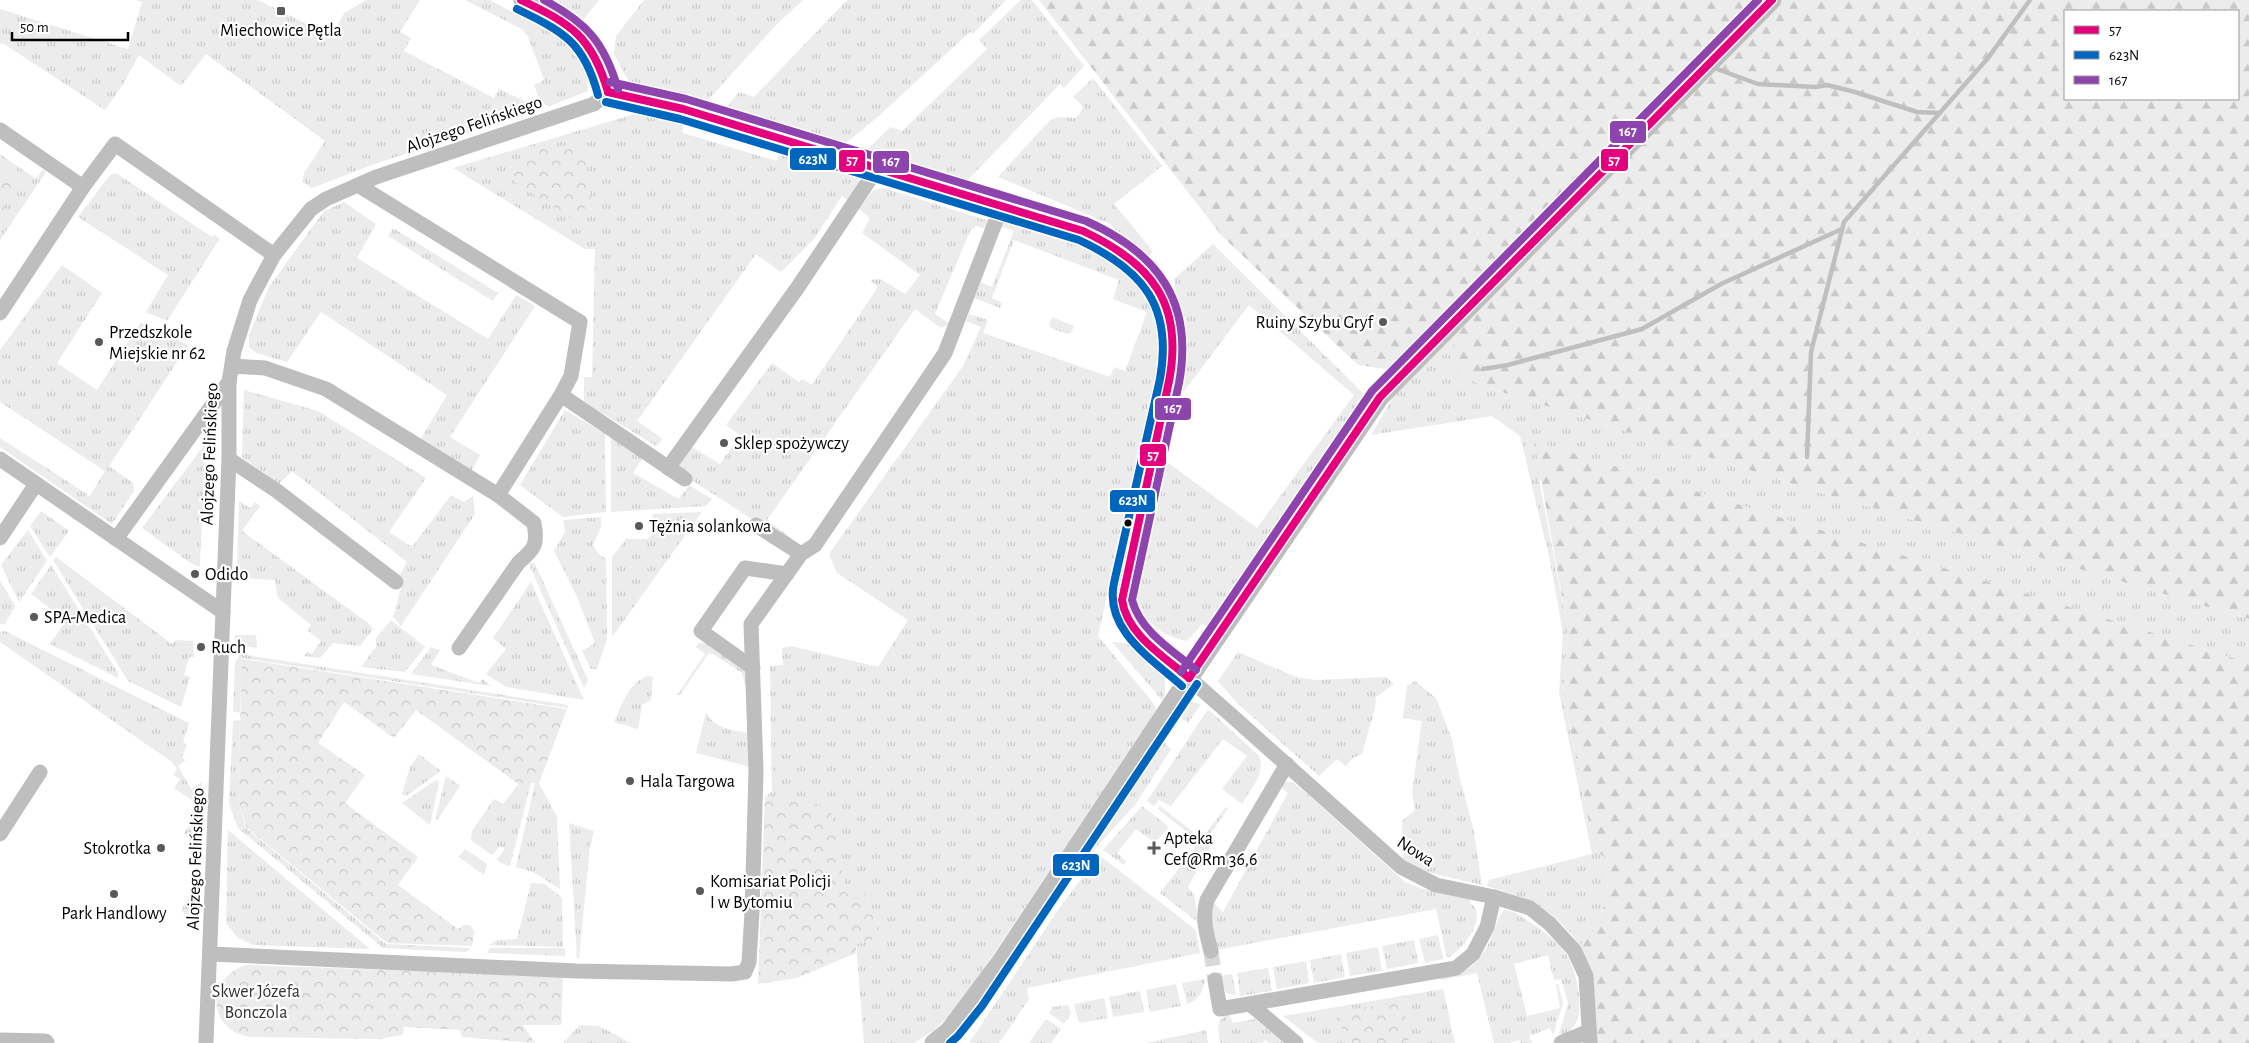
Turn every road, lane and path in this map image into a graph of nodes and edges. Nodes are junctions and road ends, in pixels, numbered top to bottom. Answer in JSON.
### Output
{"nodes":[{"id":1,"x":521,"y":0,"type":"edge"},
{"id":2,"x":1772,"y":0,"type":"edge"},
{"id":3,"x":608,"y":92,"type":"junction"},
{"id":4,"x":0,"y":130,"type":"edge"},
{"id":5,"x":878,"y":167,"type":"junction"},
{"id":6,"x":358,"y":184,"type":"junction"},
{"id":7,"x":83,"y":187,"type":"junction"},
{"id":8,"x":1002,"y":205,"type":"junction"},
{"id":9,"x":274,"y":254,"type":"junction"},
{"id":10,"x":0,"y":313,"type":"edge"},
{"id":11,"x":232,"y":366,"type":"junction"},
{"id":12,"x":229,"y":382,"type":"junction"},
{"id":13,"x":561,"y":395,"type":"junction"},
{"id":14,"x":0,"y":459,"type":"edge"},
{"id":15,"x":229,"y":459,"type":"junction"},
{"id":16,"x":668,"y":468,"type":"junction"},
{"id":17,"x":685,"y":479,"type":"dead end"},
{"id":18,"x":36,"y":484,"type":"junction"},
{"id":19,"x":498,"y":495,"type":"junction"},
{"id":20,"x":756,"y":525,"type":"dead end"},
{"id":21,"x":0,"y":538,"type":"edge"},
{"id":22,"x":116,"y":539,"type":"junction"},
{"id":23,"x":802,"y":554,"type":"junction"},
{"id":24,"x":787,"y":574,"type":"junction"},
{"id":25,"x":396,"y":582,"type":"dead end"},
{"id":26,"x":223,"y":612,"type":"junction"},
{"id":27,"x":459,"y":648,"type":"dead end"},
{"id":28,"x":753,"y":668,"type":"junction"},
{"id":29,"x":1189,"y":678,"type":"junction"},
{"id":30,"x":1287,"y":764,"type":"junction"},
{"id":31,"x":40,"y":772,"type":"dead end"},
{"id":32,"x":0,"y":834,"type":"edge"},
{"id":33,"x":1494,"y":897,"type":"junction"},
{"id":34,"x":1211,"y":951,"type":"tunnel mouth"},
{"id":35,"x":211,"y":954,"type":"junction"},
{"id":36,"x":1215,"y":980,"type":"tunnel mouth"},
{"id":37,"x":1250,"y":1004,"type":"junction"},
{"id":38,"x":1590,"y":1037,"type":"edge"},
{"id":39,"x":0,"y":1042,"type":"edge"},
{"id":40,"x":45,"y":1043,"type":"edge"},
{"id":41,"x":206,"y":1043,"type":"edge"},
{"id":42,"x":934,"y":1043,"type":"edge"},
{"id":43,"x":1296,"y":1043,"type":"edge"},
{"id":44,"x":1561,"y":1043,"type":"edge"}],
"edges":[{"from":1,"to":3,"type":"street"},
{"from":2,"to":29,"type":"street"},
{"from":3,"to":5,"type":"street"},
{"from":3,"to":6,"type":"street","name":"Alojzego Felińskiego"},
{"from":4,"to":7,"type":"street"},
{"from":5,"to":8,"type":"street"},
{"from":5,"to":16,"type":"street"},
{"from":6,"to":9,"type":"street","name":"Alojzego Felińskiego"},
{"from":6,"to":13,"type":"street"},
{"from":7,"to":9,"type":"street"},
{"from":7,"to":10,"type":"street"},
{"from":8,"to":23,"type":"street"},
{"from":8,"to":29,"type":"street"},
{"from":9,"to":11,"type":"street","name":"Alojzego Felińskiego"},
{"from":11,"to":12,"type":"street","name":"Alojzego Felińskiego"},
{"from":11,"to":19,"type":"street"},
{"from":12,"to":15,"type":"street","name":"Alojzego Felińskiego"},
{"from":12,"to":22,"type":"street"},
{"from":13,"to":16,"type":"street"},
{"from":13,"to":19,"type":"street"},
{"from":14,"to":18,"type":"street"},
{"from":15,"to":25,"type":"street"},
{"from":15,"to":26,"type":"street","name":"Alojzego Felińskiego"},
{"from":16,"to":17,"type":"street"},
{"from":18,"to":21,"type":"street"},
{"from":18,"to":22,"type":"street"},
{"from":19,"to":27,"type":"street"},
{"from":20,"to":23,"type":"street"},
{"from":22,"to":26,"type":"street"},
{"from":23,"to":24,"type":"street"},
{"from":24,"to":28,"type":"street"},
{"from":24,"to":28,"type":"street"},
{"from":26,"to":35,"type":"street","name":"Alojzego Felińskiego"},
{"from":28,"to":35,"type":"street"},
{"from":29,"to":30,"type":"street","name":"Nowa"},
{"from":29,"to":42,"type":"street"},
{"from":30,"to":33,"type":"street","name":"Nowa"},
{"from":30,"to":34,"type":"street"},
{"from":31,"to":32,"type":"street"},
{"from":33,"to":37,"type":"street"},
{"from":33,"to":38,"type":"street","name":"Nowa"},
{"from":35,"to":41,"type":"street","name":"Alojzego Felińskiego"},
{"from":36,"to":37,"type":"street"},
{"from":37,"to":43,"type":"street"},
{"from":38,"to":44,"type":"street"},
{"from":39,"to":40,"type":"street"}]}
